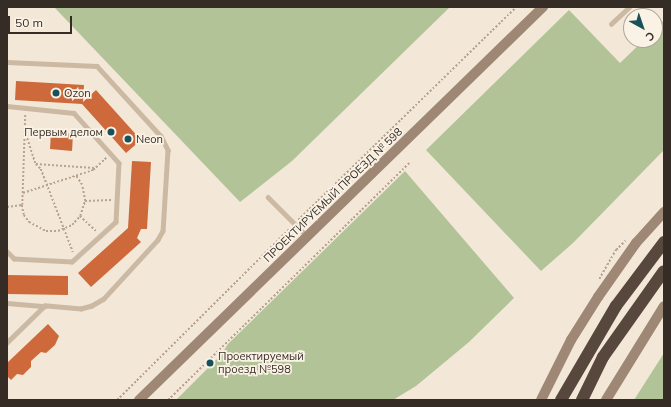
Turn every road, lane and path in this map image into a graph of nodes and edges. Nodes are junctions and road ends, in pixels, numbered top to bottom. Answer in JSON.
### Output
{"nodes":[{"id":1,"x":516,"y":7,"type":"edge"},
{"id":2,"x":543,"y":7,"type":"edge"},
{"id":3,"x":629,"y":7,"type":"edge"},
{"id":4,"x":611,"y":24,"type":"dead end"},
{"id":5,"x":7,"y":62,"type":"edge"},
{"id":6,"x":7,"y":106,"type":"edge"},
{"id":7,"x":25,"y":108,"type":"junction"},
{"id":8,"x":25,"y":131,"type":"junction"},
{"id":9,"x":110,"y":154,"type":"junction"},
{"id":10,"x":409,"y":163,"type":"dead end"},
{"id":11,"x":36,"y":164,"type":"junction"},
{"id":12,"x":95,"y":168,"type":"junction"},
{"id":13,"x":76,"y":176,"type":"junction"},
{"id":14,"x":47,"y":185,"type":"junction"},
{"id":15,"x":22,"y":193,"type":"junction"},
{"id":16,"x":268,"y":197,"type":"dead end"},
{"id":17,"x":117,"y":200,"type":"junction"},
{"id":18,"x":85,"y":201,"type":"junction"},
{"id":19,"x":22,"y":205,"type":"junction"},
{"id":20,"x":7,"y":207,"type":"edge"},
{"id":21,"x":664,"y":212,"type":"edge"},
{"id":22,"x":80,"y":216,"type":"junction"},
{"id":23,"x":294,"y":224,"type":"junction"},
{"id":24,"x":64,"y":229,"type":"junction"},
{"id":25,"x":101,"y":236,"type":"junction"},
{"id":26,"x":307,"y":236,"type":"junction"},
{"id":27,"x":664,"y":242,"type":"edge"},
{"id":28,"x":7,"y":252,"type":"edge"},
{"id":29,"x":76,"y":259,"type":"junction"},
{"id":30,"x":664,"y":271,"type":"edge"},
{"id":31,"x":7,"y":303,"type":"edge"},
{"id":32,"x":45,"y":306,"type":"junction"},
{"id":33,"x":664,"y":306,"type":"edge"},
{"id":34,"x":7,"y":343,"type":"edge"},
{"id":35,"x":145,"y":396,"type":"edge"},
{"id":36,"x":117,"y":400,"type":"edge"},
{"id":37,"x":139,"y":400,"type":"edge"},
{"id":38,"x":168,"y":400,"type":"edge"},
{"id":39,"x":541,"y":400,"type":"edge"},
{"id":40,"x":561,"y":400,"type":"edge"},
{"id":41,"x":582,"y":400,"type":"edge"},
{"id":42,"x":606,"y":400,"type":"edge"}],
"edges":[{"from":1,"to":23,"type":"path"},
{"from":2,"to":26,"type":"street","name":"ПРОЕКТИРУЕМЫЙ ПРОЕЗД № 598"},
{"from":3,"to":4,"type":"lane"},
{"from":5,"to":32,"type":"lane"},
{"from":6,"to":7,"type":"lane"},
{"from":7,"to":8,"type":"path"},
{"from":7,"to":9,"type":"lane"},
{"from":8,"to":11,"type":"path"},
{"from":8,"to":15,"type":"path"},
{"from":9,"to":12,"type":"path"},
{"from":9,"to":17,"type":"lane"},
{"from":10,"to":38,"type":"path"},
{"from":11,"to":12,"type":"path"},
{"from":11,"to":14,"type":"path"},
{"from":12,"to":13,"type":"path"},
{"from":13,"to":14,"type":"path"},
{"from":13,"to":18,"type":"path"},
{"from":14,"to":15,"type":"path"},
{"from":14,"to":24,"type":"path"},
{"from":15,"to":19,"type":"path"},
{"from":16,"to":23,"type":"lane"},
{"from":17,"to":18,"type":"path"},
{"from":17,"to":25,"type":"lane"},
{"from":18,"to":22,"type":"path"},
{"from":19,"to":20,"type":"path"},
{"from":19,"to":24,"type":"path"},
{"from":21,"to":39,"type":"street"},
{"from":22,"to":24,"type":"path"},
{"from":22,"to":25,"type":"path"},
{"from":23,"to":26,"type":"lane"},
{"from":23,"to":36,"type":"path"},
{"from":24,"to":29,"type":"path"},
{"from":25,"to":29,"type":"lane"},
{"from":26,"to":35,"type":"street","name":"ПРОЕКТИРУЕМЫЙ ПРОЕЗД № 598"},
{"from":27,"to":40,"type":"highway"},
{"from":28,"to":29,"type":"lane"},
{"from":30,"to":41,"type":"highway"},
{"from":31,"to":32,"type":"lane"},
{"from":32,"to":34,"type":"lane"},
{"from":33,"to":42,"type":"street"},
{"from":35,"to":37,"type":"street","name":"ПРОЕКТИРУЕМЫЙ ПРОЕЗД № 598"}]}
